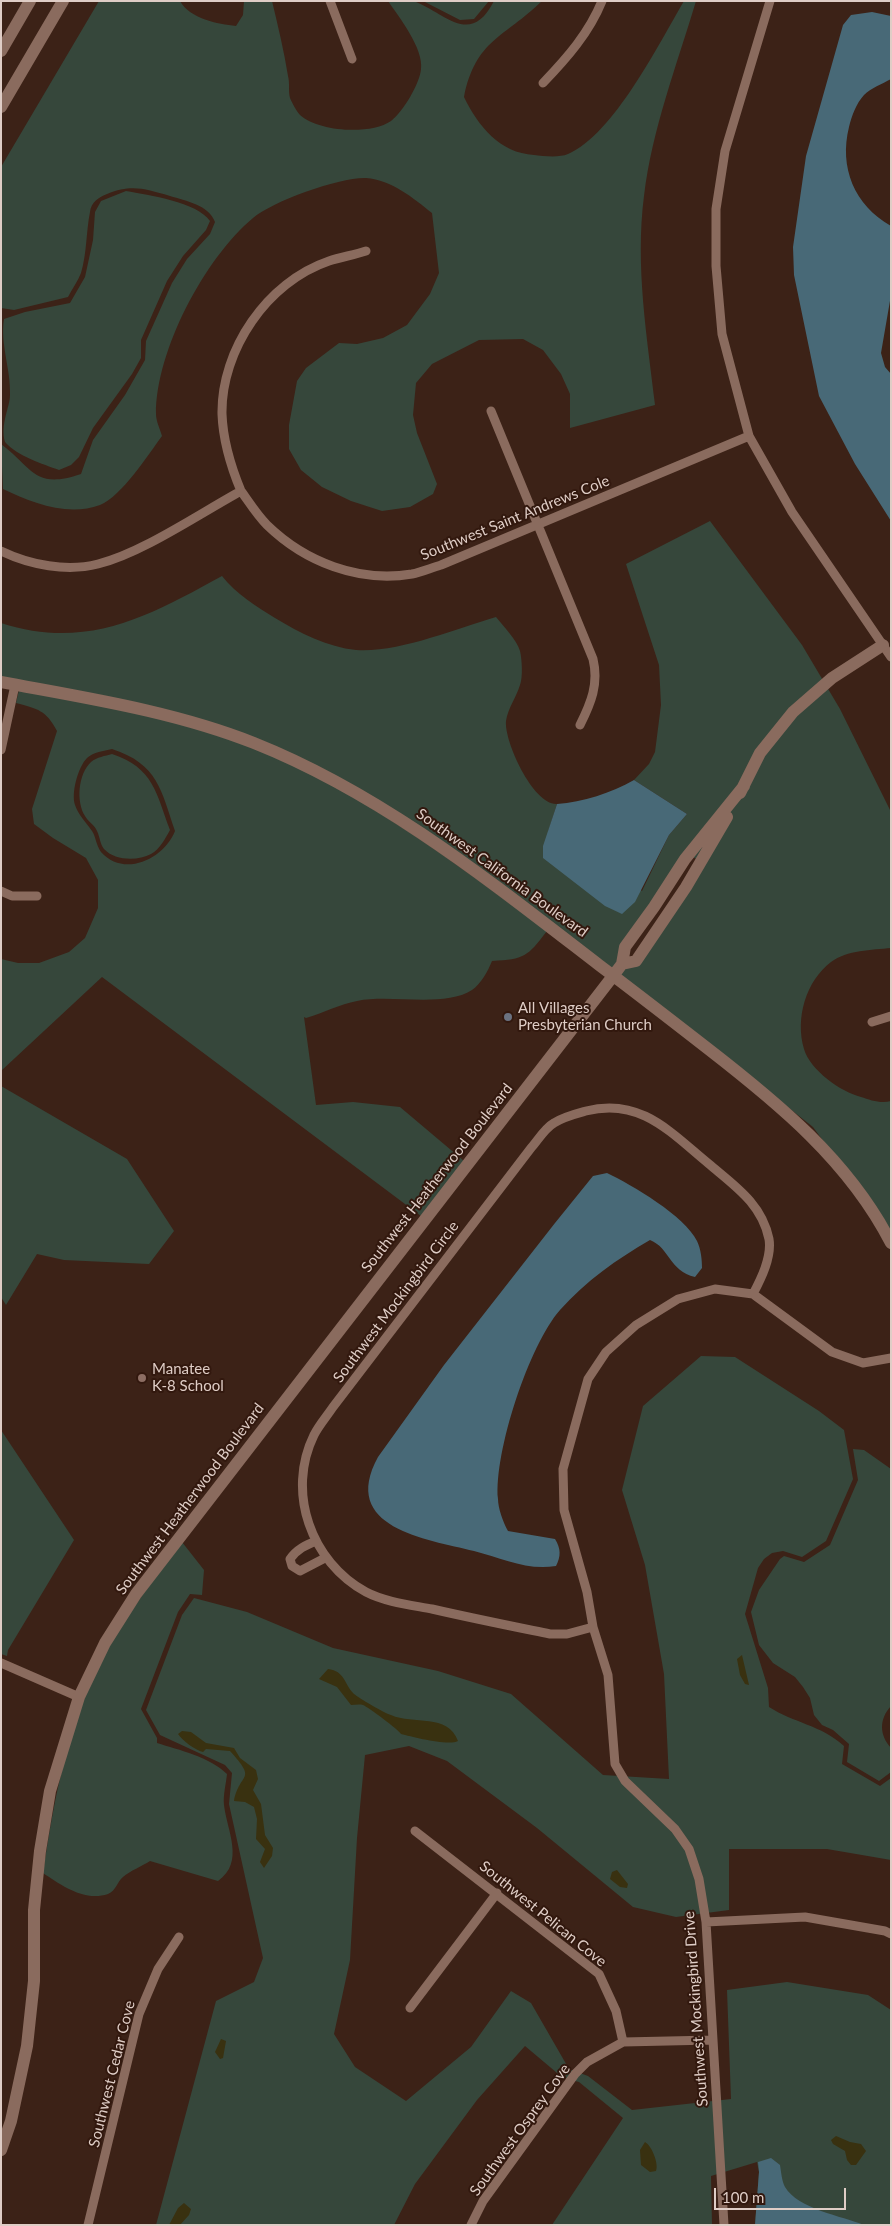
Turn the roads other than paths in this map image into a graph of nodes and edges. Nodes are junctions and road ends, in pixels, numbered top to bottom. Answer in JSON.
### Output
{"nodes":[{"id":1,"x":30,"y":1,"type":"edge"},
{"id":2,"x":63,"y":1,"type":"edge"},
{"id":3,"x":330,"y":1,"type":"edge"},
{"id":4,"x":602,"y":1,"type":"edge"},
{"id":5,"x":770,"y":1,"type":"edge"},
{"id":6,"x":1,"y":51,"type":"edge"},
{"id":7,"x":352,"y":59,"type":"dead end"},
{"id":8,"x":544,"y":82,"type":"dead end"},
{"id":9,"x":1,"y":107,"type":"edge"},
{"id":10,"x":366,"y":252,"type":"dead end"},
{"id":11,"x":491,"y":411,"type":"dead end"},
{"id":12,"x":749,"y":436,"type":"junction"},
{"id":13,"x":241,"y":492,"type":"junction"},
{"id":14,"x":536,"y":525,"type":"junction"},
{"id":15,"x":1,"y":552,"type":"edge"},
{"id":16,"x":883,"y":645,"type":"junction"},
{"id":17,"x":891,"y":657,"type":"edge"},
{"id":18,"x":1,"y":682,"type":"edge"},
{"id":19,"x":15,"y":685,"type":"junction"},
{"id":20,"x":580,"y":725,"type":"dead end"},
{"id":21,"x":1,"y":750,"type":"edge"},
{"id":22,"x":744,"y":786,"type":"junction"},
{"id":23,"x":677,"y":871,"type":"junction"},
{"id":24,"x":691,"y":879,"type":"junction"},
{"id":25,"x":1,"y":891,"type":"edge"},
{"id":26,"x":37,"y":896,"type":"dead end"},
{"id":27,"x":622,"y":964,"type":"junction"},
{"id":28,"x":613,"y":976,"type":"junction"},
{"id":29,"x":891,"y":1016,"type":"edge"},
{"id":30,"x":872,"y":1022,"type":"dead end"},
{"id":31,"x":891,"y":1244,"type":"edge"},
{"id":32,"x":754,"y":1294,"type":"junction"},
{"id":33,"x":891,"y":1358,"type":"edge"},
{"id":34,"x":316,"y":1541,"type":"junction"},
{"id":35,"x":325,"y":1558,"type":"junction"},
{"id":36,"x":593,"y":1627,"type":"junction"},
{"id":37,"x":1,"y":1662,"type":"edge"},
{"id":38,"x":79,"y":1697,"type":"junction"},
{"id":39,"x":414,"y":1830,"type":"dead end"},
{"id":40,"x":497,"y":1893,"type":"junction"},
{"id":41,"x":706,"y":1922,"type":"junction"},
{"id":42,"x":891,"y":1934,"type":"edge"},
{"id":43,"x":179,"y":1937,"type":"dead end"},
{"id":44,"x":410,"y":2008,"type":"dead end"},
{"id":45,"x":713,"y":2040,"type":"junction"},
{"id":46,"x":623,"y":2042,"type":"junction"},
{"id":47,"x":1,"y":2150,"type":"edge"},
{"id":48,"x":88,"y":2225,"type":"edge"},
{"id":49,"x":471,"y":2225,"type":"edge"},
{"id":50,"x":724,"y":2225,"type":"edge"}],
"edges":[{"from":1,"to":6,"type":"street"},
{"from":2,"to":9,"type":"street"},
{"from":3,"to":7,"type":"street"},
{"from":4,"to":8,"type":"street"},
{"from":5,"to":12,"type":"street"},
{"from":10,"to":13,"type":"street","name":"Southwest Saint Andrews Cole"},
{"from":11,"to":14,"type":"street"},
{"from":12,"to":14,"type":"street","name":"Southwest Saint Andrews Cole"},
{"from":12,"to":16,"type":"street"},
{"from":13,"to":14,"type":"street","name":"Southwest Saint Andrews Cole"},
{"from":13,"to":15,"type":"street"},
{"from":14,"to":20,"type":"street"},
{"from":16,"to":17,"type":"street"},
{"from":16,"to":22,"type":"street","name":"Southwest Heatherwood Boulevard"},
{"from":18,"to":19,"type":"street","name":"Southwest California Boulevard"},
{"from":19,"to":21,"type":"street"},
{"from":19,"to":28,"type":"street","name":"Southwest California Boulevard"},
{"from":22,"to":23,"type":"street","name":"Southwest Heatherwood Boulevard"},
{"from":22,"to":24,"type":"street","name":"Southwest Heatherwood Boulevard"},
{"from":23,"to":24,"type":"street"},
{"from":23,"to":27,"type":"street","name":"Southwest Heatherwood Boulevard"},
{"from":24,"to":27,"type":"street","name":"Southwest Heatherwood Boulevard"},
{"from":25,"to":26,"type":"street"},
{"from":27,"to":28,"type":"street","name":"Southwest Heatherwood Boulevard"},
{"from":28,"to":31,"type":"street","name":"Southwest California Boulevard"},
{"from":28,"to":38,"type":"street","name":"Southwest Heatherwood Boulevard"},
{"from":29,"to":30,"type":"street"},
{"from":32,"to":33,"type":"street","name":"Southwest Mockingbird Drive"},
{"from":32,"to":34,"type":"street","name":"Southwest Mockingbird Circle"},
{"from":32,"to":36,"type":"street","name":"Southwest Mockingbird Drive"},
{"from":34,"to":35,"type":"street","name":"Southwest Mockingbird Circle"},
{"from":34,"to":35,"type":"street"},
{"from":35,"to":36,"type":"street","name":"Southwest Mockingbird Circle"},
{"from":36,"to":41,"type":"street","name":"Southwest Mockingbird Drive"},
{"from":37,"to":38,"type":"street"},
{"from":38,"to":47,"type":"street","name":"Southwest Heatherwood Boulevard"},
{"from":39,"to":40,"type":"street","name":"Southwest Pelican Cove"},
{"from":40,"to":44,"type":"street"},
{"from":40,"to":46,"type":"street","name":"Southwest Pelican Cove"},
{"from":41,"to":42,"type":"street"},
{"from":41,"to":45,"type":"street","name":"Southwest Mockingbird Drive"},
{"from":43,"to":48,"type":"street","name":"Southwest Cedar Cove"},
{"from":45,"to":46,"type":"street","name":"Southwest Osprey Cove"},
{"from":45,"to":50,"type":"street","name":"Southwest Mockingbird Drive"},
{"from":46,"to":49,"type":"street","name":"Southwest Osprey Cove"}]}
